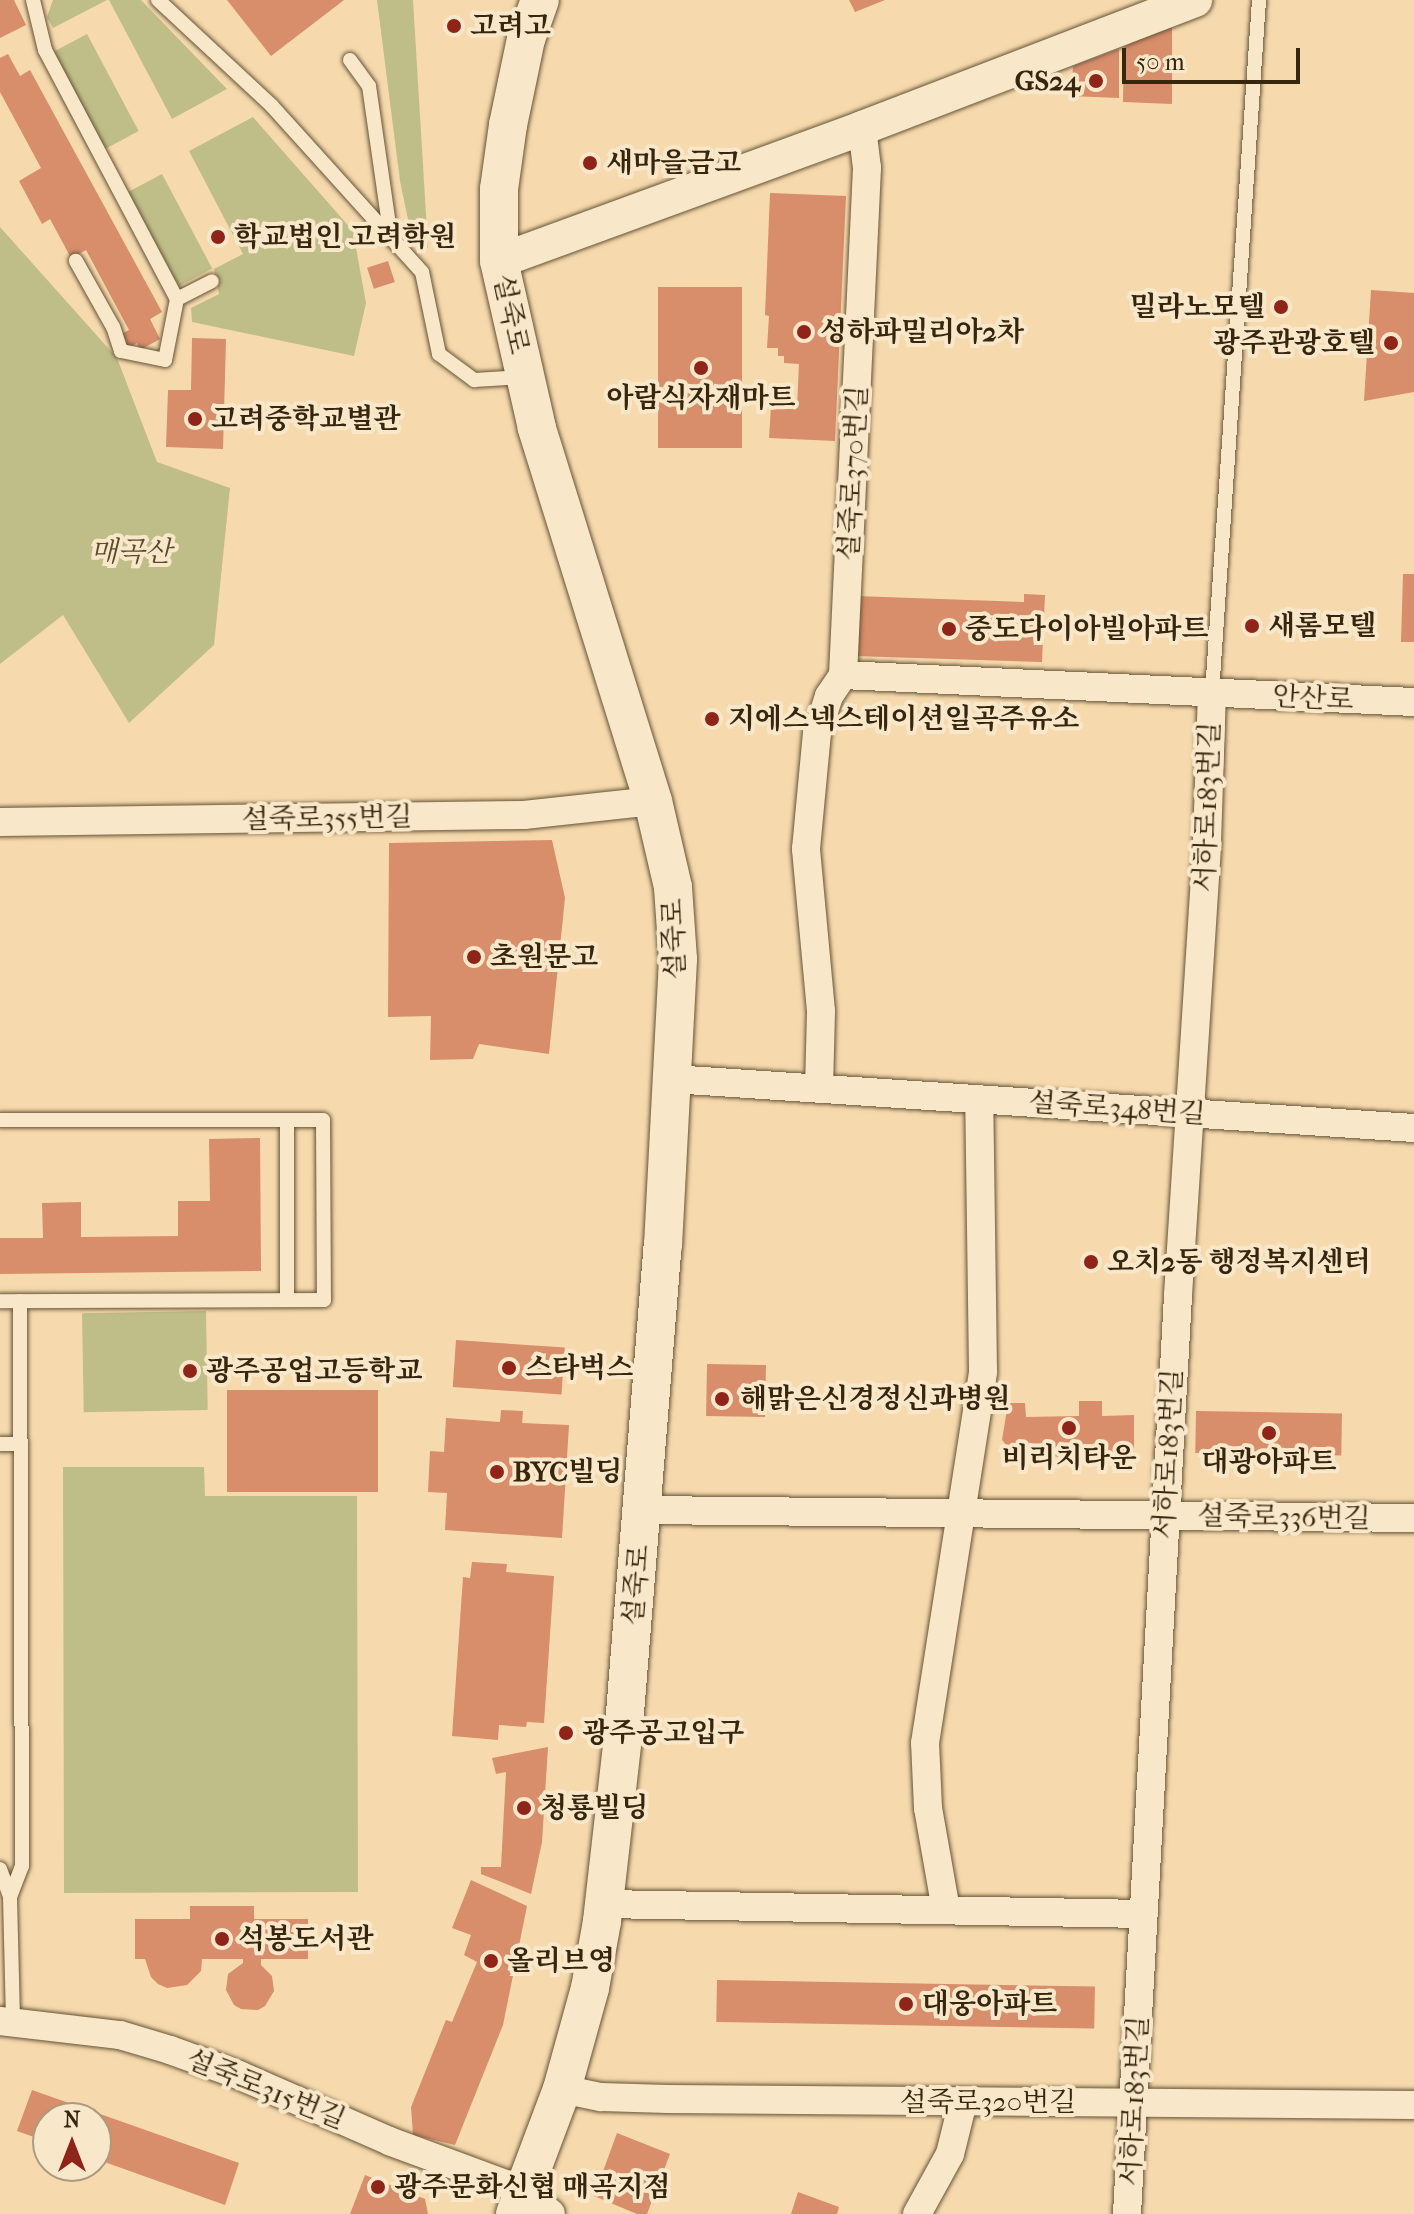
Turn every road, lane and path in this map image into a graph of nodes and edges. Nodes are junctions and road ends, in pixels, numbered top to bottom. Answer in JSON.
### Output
{"nodes":[{"id":1,"x":33,"y":0,"type":"edge"},
{"id":2,"x":158,"y":0,"type":"edge"},
{"id":3,"x":540,"y":0,"type":"edge"},
{"id":4,"x":1195,"y":0,"type":"edge"},
{"id":5,"x":1259,"y":0,"type":"edge"},
{"id":6,"x":350,"y":60,"type":"dead end"},
{"id":7,"x":862,"y":128,"type":"junction"},
{"id":8,"x":391,"y":238,"type":"junction"},
{"id":9,"x":76,"y":261,"type":"dead end"},
{"id":10,"x":499,"y":261,"type":"junction"},
{"id":11,"x":212,"y":281,"type":"dead end"},
{"id":12,"x":177,"y":299,"type":"junction"},
{"id":13,"x":525,"y":377,"type":"junction"},
{"id":14,"x":843,"y":675,"type":"junction"},
{"id":15,"x":1212,"y":693,"type":"junction"},
{"id":16,"x":1414,"y":702,"type":"edge"},
{"id":17,"x":653,"y":801,"type":"junction"},
{"id":18,"x":0,"y":822,"type":"edge"},
{"id":19,"x":672,"y":1079,"type":"junction"},
{"id":20,"x":819,"y":1088,"type":"junction"},
{"id":21,"x":979,"y":1099,"type":"junction"},
{"id":22,"x":1190,"y":1113,"type":"junction"},
{"id":23,"x":0,"y":1120,"type":"edge"},
{"id":24,"x":287,"y":1120,"type":"junction"},
{"id":25,"x":1414,"y":1128,"type":"edge"},
{"id":26,"x":287,"y":1300,"type":"junction"},
{"id":27,"x":0,"y":1301,"type":"edge"},
{"id":28,"x":20,"y":1301,"type":"junction"},
{"id":29,"x":0,"y":1444,"type":"edge"},
{"id":30,"x":21,"y":1444,"type":"junction"},
{"id":31,"x":642,"y":1510,"type":"junction"},
{"id":32,"x":962,"y":1513,"type":"junction"},
{"id":33,"x":1165,"y":1516,"type":"junction"},
{"id":34,"x":1414,"y":1518,"type":"edge"},
{"id":35,"x":0,"y":1869,"type":"edge"},
{"id":36,"x":5,"y":1897,"type":"edge"},
{"id":37,"x":604,"y":1904,"type":"junction"},
{"id":38,"x":946,"y":1910,"type":"junction"},
{"id":39,"x":1143,"y":1914,"type":"junction"},
{"id":40,"x":6,"y":2022,"type":"edge"},
{"id":41,"x":562,"y":2089,"type":"junction"},
{"id":42,"x":963,"y":2102,"type":"junction"},
{"id":43,"x":1134,"y":2103,"type":"junction"},
{"id":44,"x":1414,"y":2105,"type":"edge"},
{"id":45,"x":530,"y":2206,"type":"edge"},
{"id":46,"x":917,"y":2214,"type":"edge"},
{"id":47,"x":1127,"y":2214,"type":"edge"}],
"edges":[{"from":1,"to":12,"type":"lane"},
{"from":2,"to":8,"type":"lane"},
{"from":3,"to":10,"type":"main road","name":"설죽로"},
{"from":4,"to":7,"type":"street"},
{"from":5,"to":15,"type":"lane","name":"서하로183번길"},
{"from":6,"to":8,"type":"lane"},
{"from":7,"to":10,"type":"street"},
{"from":7,"to":14,"type":"street","name":"설죽로370번길"},
{"from":8,"to":13,"type":"lane"},
{"from":9,"to":12,"type":"lane"},
{"from":10,"to":13,"type":"main road","name":"설죽로"},
{"from":11,"to":12,"type":"lane"},
{"from":13,"to":17,"type":"main road","name":"설죽로"},
{"from":14,"to":15,"type":"street","name":"서하로183번길"},
{"from":14,"to":20,"type":"street"},
{"from":15,"to":16,"type":"street","name":"안산로"},
{"from":15,"to":22,"type":"street","name":"서하로183번길"},
{"from":17,"to":18,"type":"street","name":"설죽로355번길"},
{"from":17,"to":19,"type":"main road","name":"설죽로"},
{"from":19,"to":20,"type":"street","name":"설죽로348번길"},
{"from":19,"to":31,"type":"main road","name":"설죽로"},
{"from":20,"to":21,"type":"street","name":"설죽로348번길"},
{"from":21,"to":22,"type":"street","name":"설죽로348번길"},
{"from":21,"to":32,"type":"street"},
{"from":22,"to":25,"type":"street","name":"설죽로348번길"},
{"from":22,"to":33,"type":"street","name":"서하로183번길"},
{"from":23,"to":24,"type":"lane"},
{"from":24,"to":26,"type":"lane"},
{"from":24,"to":26,"type":"lane"},
{"from":26,"to":28,"type":"lane"},
{"from":27,"to":28,"type":"lane"},
{"from":28,"to":30,"type":"lane"},
{"from":29,"to":30,"type":"lane"},
{"from":30,"to":36,"type":"lane"},
{"from":31,"to":32,"type":"street","name":"설죽로336번길"},
{"from":31,"to":37,"type":"main road","name":"설죽로"},
{"from":32,"to":33,"type":"street","name":"설죽로336번길"},
{"from":32,"to":38,"type":"street"},
{"from":33,"to":34,"type":"street","name":"설죽로336번길"},
{"from":33,"to":39,"type":"street","name":"서하로183번길"},
{"from":35,"to":36,"type":"lane"},
{"from":36,"to":40,"type":"lane"},
{"from":37,"to":38,"type":"street"},
{"from":37,"to":41,"type":"main road","name":"설죽로"},
{"from":38,"to":39,"type":"street"},
{"from":39,"to":43,"type":"street","name":"서하로183번길"},
{"from":40,"to":45,"type":"street","name":"설죽로315번길"},
{"from":41,"to":42,"type":"street","name":"설죽로320번길"},
{"from":41,"to":45,"type":"main road","name":"설죽로"},
{"from":42,"to":43,"type":"street","name":"설죽로320번길"},
{"from":42,"to":46,"type":"street"},
{"from":43,"to":44,"type":"street","name":"설죽로320번길"},
{"from":43,"to":47,"type":"street","name":"서하로183번길"}]}
